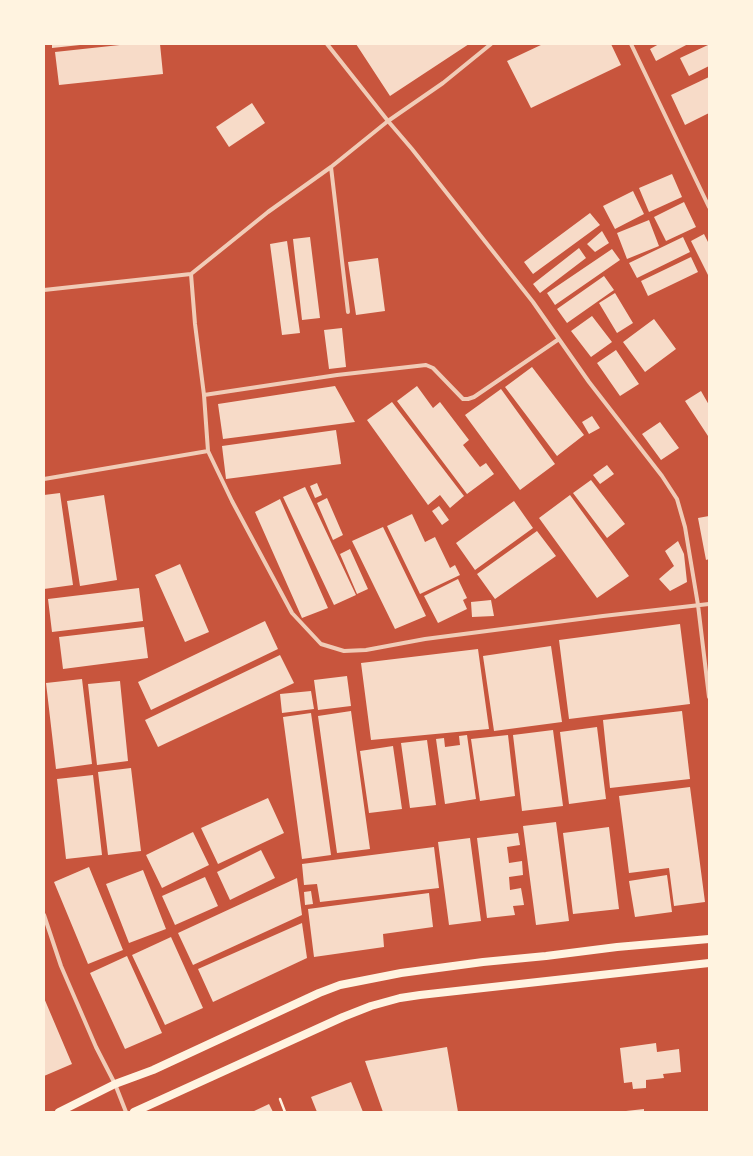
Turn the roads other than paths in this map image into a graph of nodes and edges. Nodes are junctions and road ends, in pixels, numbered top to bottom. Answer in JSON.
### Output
{"nodes":[{"id":1,"x":327,"y":44,"type":"edge"},
{"id":2,"x":491,"y":44,"type":"edge"},
{"id":3,"x":631,"y":44,"type":"edge"},
{"id":4,"x":388,"y":121,"type":"junction"},
{"id":5,"x":331,"y":167,"type":"junction"},
{"id":6,"x":709,"y":207,"type":"edge"},
{"id":7,"x":192,"y":274,"type":"junction"},
{"id":8,"x":44,"y":290,"type":"edge"},
{"id":9,"x":348,"y":312,"type":"dead end"},
{"id":10,"x":559,"y":339,"type":"junction"},
{"id":11,"x":204,"y":395,"type":"junction"},
{"id":12,"x":208,"y":450,"type":"junction"},
{"id":13,"x":44,"y":479,"type":"edge"},
{"id":14,"x":709,"y":604,"type":"edge"},
{"id":15,"x":698,"y":605,"type":"junction"},
{"id":16,"x":709,"y":697,"type":"edge"},
{"id":17,"x":44,"y":915,"type":"edge"},
{"id":18,"x":709,"y":939,"type":"edge"},
{"id":19,"x":709,"y":963,"type":"edge"},
{"id":20,"x":115,"y":1084,"type":"junction"},
{"id":21,"x":59,"y":1112,"type":"edge"},
{"id":22,"x":126,"y":1112,"type":"edge"},
{"id":23,"x":134,"y":1112,"type":"edge"}],
"edges":[{"from":1,"to":4,"type":"street"},
{"from":2,"to":4,"type":"street"},
{"from":3,"to":6,"type":"street"},
{"from":4,"to":5,"type":"street"},
{"from":4,"to":10,"type":"street"},
{"from":5,"to":7,"type":"street"},
{"from":5,"to":9,"type":"street"},
{"from":7,"to":8,"type":"street"},
{"from":7,"to":11,"type":"street"},
{"from":10,"to":11,"type":"street"},
{"from":10,"to":15,"type":"street"},
{"from":11,"to":12,"type":"street"},
{"from":12,"to":13,"type":"street"},
{"from":12,"to":15,"type":"street"},
{"from":14,"to":15,"type":"street"},
{"from":15,"to":16,"type":"street"},
{"from":17,"to":20,"type":"street"},
{"from":18,"to":20,"type":"main road"},
{"from":19,"to":23,"type":"main road"},
{"from":20,"to":21,"type":"main road"},
{"from":20,"to":22,"type":"street"}]}
